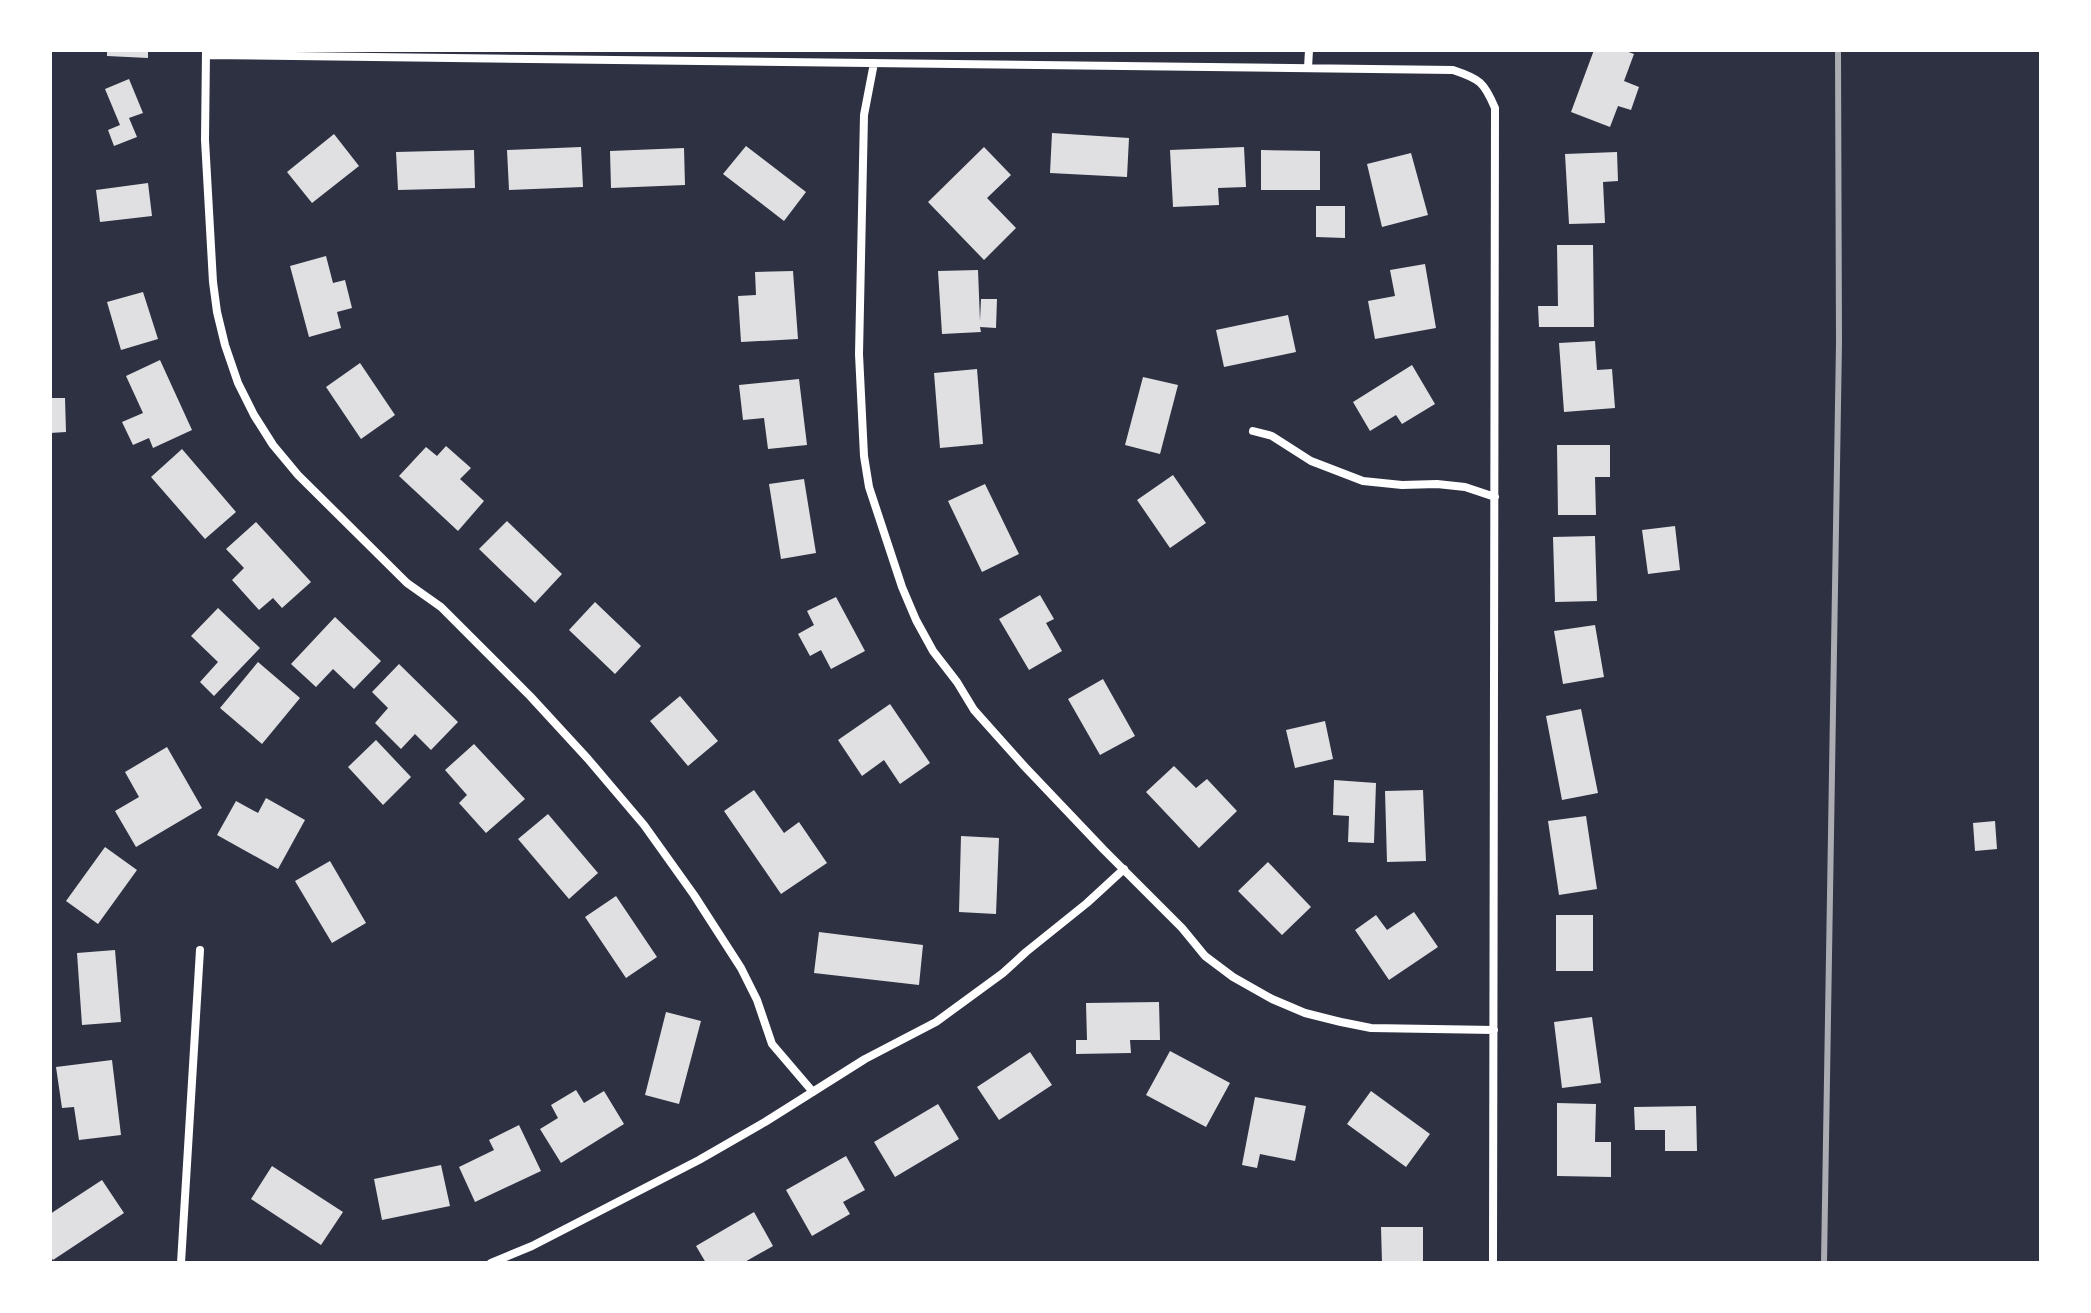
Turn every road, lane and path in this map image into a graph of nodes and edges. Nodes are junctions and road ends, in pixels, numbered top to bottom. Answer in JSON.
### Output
{"nodes":[{"id":1,"x":1309,"y":50,"type":"edge"},
{"id":2,"x":206,"y":52,"type":"edge"},
{"id":3,"x":874,"y":63,"type":"junction"},
{"id":4,"x":1308,"y":68,"type":"junction"},
{"id":5,"x":1253,"y":431,"type":"dead end"},
{"id":6,"x":1495,"y":497,"type":"junction"},
{"id":7,"x":1124,"y":869,"type":"junction"},
{"id":8,"x":200,"y":950,"type":"dead end"},
{"id":9,"x":1494,"y":1030,"type":"junction"},
{"id":10,"x":813,"y":1092,"type":"junction"},
{"id":11,"x":181,"y":1263,"type":"edge"},
{"id":12,"x":491,"y":1263,"type":"edge"},
{"id":13,"x":1493,"y":1263,"type":"edge"}],
"edges":[{"from":1,"to":4,"type":"street"},
{"from":2,"to":3,"type":"street"},
{"from":2,"to":10,"type":"street"},
{"from":3,"to":4,"type":"street"},
{"from":3,"to":7,"type":"street"},
{"from":4,"to":6,"type":"street"},
{"from":5,"to":6,"type":"street"},
{"from":6,"to":9,"type":"street"},
{"from":7,"to":9,"type":"street"},
{"from":7,"to":10,"type":"street"},
{"from":8,"to":11,"type":"street"},
{"from":9,"to":13,"type":"street"},
{"from":10,"to":12,"type":"street"}]}
